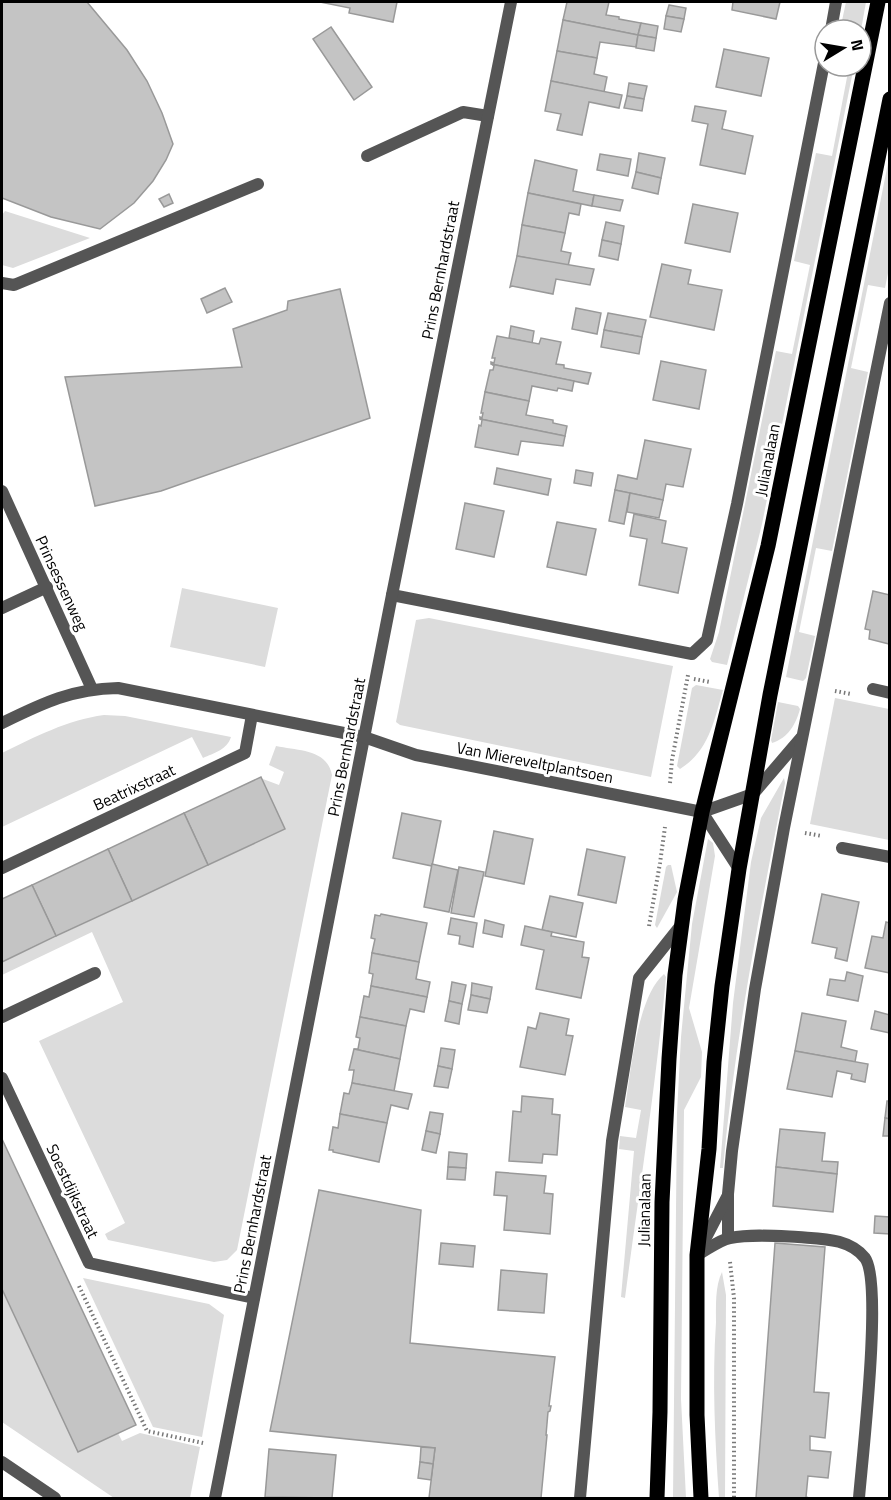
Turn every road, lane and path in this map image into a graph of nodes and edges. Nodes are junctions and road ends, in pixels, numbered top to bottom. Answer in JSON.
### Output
{"nodes":[{"id":1,"x":511,"y":2,"type":"edge"},
{"id":2,"x":836,"y":2,"type":"edge"},
{"id":3,"x":878,"y":2,"type":"edge"},
{"id":4,"x":833,"y":18,"type":"edge"},
{"id":5,"x":821,"y":78,"type":"edge"},
{"id":6,"x":890,"y":99,"type":"edge"},
{"id":7,"x":488,"y":116,"type":"junction"},
{"id":8,"x":367,"y":156,"type":"dead end"},
{"id":9,"x":258,"y":184,"type":"dead end"},
{"id":10,"x":2,"y":283,"type":"edge"},
{"id":11,"x":890,"y":303,"type":"edge"},
{"id":12,"x":2,"y":491,"type":"edge"},
{"id":13,"x":46,"y":587,"type":"junction"},
{"id":14,"x":392,"y":595,"type":"junction"},
{"id":15,"x":2,"y":608,"type":"edge"},
{"id":16,"x":688,"y":678,"type":"dead end"},
{"id":17,"x":92,"y":689,"type":"junction"},
{"id":18,"x":812,"y":690,"type":"junction"},
{"id":19,"x":873,"y":690,"type":"joint"},
{"id":20,"x":890,"y":693,"type":"edge"},
{"id":21,"x":252,"y":715,"type":"junction"},
{"id":22,"x":2,"y":723,"type":"edge"},
{"id":23,"x":803,"y":735,"type":"junction"},
{"id":24,"x":364,"y":737,"type":"junction"},
{"id":25,"x":753,"y":794,"type":"junction"},
{"id":26,"x":667,"y":806,"type":"junction"},
{"id":27,"x":702,"y":812,"type":"junction"},
{"id":28,"x":784,"y":828,"type":"junction"},
{"id":29,"x":842,"y":848,"type":"joint"},
{"id":30,"x":890,"y":857,"type":"edge"},
{"id":31,"x":2,"y":868,"type":"edge"},
{"id":32,"x":740,"y":869,"type":"junction"},
{"id":33,"x":683,"y":923,"type":"junction"},
{"id":34,"x":647,"y":932,"type":"dead end"},
{"id":35,"x":95,"y":973,"type":"dead end"},
{"id":36,"x":2,"y":1017,"type":"edge"},
{"id":37,"x":2,"y":1078,"type":"edge"},
{"id":38,"x":728,"y":1194,"type":"junction"},
{"id":39,"x":728,"y":1238,"type":"junction"},
{"id":40,"x":697,"y":1255,"type":"junction"},
{"id":41,"x":89,"y":1263,"type":"junction"},
{"id":42,"x":254,"y":1298,"type":"junction"},
{"id":43,"x":225,"y":1447,"type":"junction"},
{"id":44,"x":2,"y":1462,"type":"edge"},
{"id":45,"x":55,"y":1498,"type":"edge"},
{"id":46,"x":215,"y":1498,"type":"edge"},
{"id":47,"x":580,"y":1498,"type":"edge"},
{"id":48,"x":657,"y":1498,"type":"edge"},
{"id":49,"x":701,"y":1498,"type":"edge"},
{"id":50,"x":734,"y":1498,"type":"edge"},
{"id":51,"x":859,"y":1498,"type":"edge"}],
"edges":[{"from":1,"to":7,"type":"street","name":"Prins Bernhardstraat"},
{"from":2,"to":4,"type":"street"},
{"from":3,"to":27,"type":"main road","name":"Julianalaan"},
{"from":5,"to":14,"type":"street","name":"Julianalaan"},
{"from":6,"to":25,"type":"main road"},
{"from":7,"to":8,"type":"street"},
{"from":7,"to":14,"type":"street","name":"Prins Bernhardstraat"},
{"from":9,"to":10,"type":"street"},
{"from":11,"to":18,"type":"street"},
{"from":12,"to":13,"type":"street","name":"Prinsessenweg"},
{"from":13,"to":15,"type":"street"},
{"from":13,"to":17,"type":"street","name":"Prinsessenweg"},
{"from":14,"to":24,"type":"street","name":"Prins Bernhardstraat"},
{"from":16,"to":26,"type":"path"},
{"from":17,"to":21,"type":"street"},
{"from":17,"to":22,"type":"street"},
{"from":18,"to":19,"type":"path"},
{"from":18,"to":23,"type":"street"},
{"from":19,"to":20,"type":"street"},
{"from":21,"to":24,"type":"street"},
{"from":21,"to":31,"type":"street","name":"Beatrixstraat"},
{"from":23,"to":25,"type":"street"},
{"from":23,"to":28,"type":"street"},
{"from":24,"to":26,"type":"street","name":"Van Miereveltplantsoen"},
{"from":24,"to":42,"type":"street","name":"Prins Bernhardstraat"},
{"from":25,"to":27,"type":"street","name":"Van Miereveltplantsoen"},
{"from":25,"to":32,"type":"main road"},
{"from":26,"to":27,"type":"street","name":"Van Miereveltplantsoen"},
{"from":26,"to":34,"type":"path"},
{"from":27,"to":32,"type":"street"},
{"from":27,"to":33,"type":"main road","name":"Julianalaan"},
{"from":28,"to":29,"type":"path"},
{"from":28,"to":38,"type":"street"},
{"from":29,"to":30,"type":"street"},
{"from":32,"to":40,"type":"main road"},
{"from":33,"to":47,"type":"street","name":"Julianalaan"},
{"from":33,"to":48,"type":"main road","name":"Julianalaan"},
{"from":35,"to":36,"type":"street"},
{"from":37,"to":41,"type":"street","name":"Soestdijkstraat"},
{"from":38,"to":39,"type":"street"},
{"from":38,"to":40,"type":"street"},
{"from":39,"to":40,"type":"street"},
{"from":39,"to":50,"type":"path"},
{"from":39,"to":51,"type":"street"},
{"from":40,"to":49,"type":"main road"},
{"from":41,"to":42,"type":"street","name":"Soestdijkstraat"},
{"from":41,"to":43,"type":"path"},
{"from":42,"to":43,"type":"street","name":"Prins Bernhardstraat"},
{"from":43,"to":46,"type":"street","name":"Prins Bernhardstraat"},
{"from":44,"to":45,"type":"street"}]}
